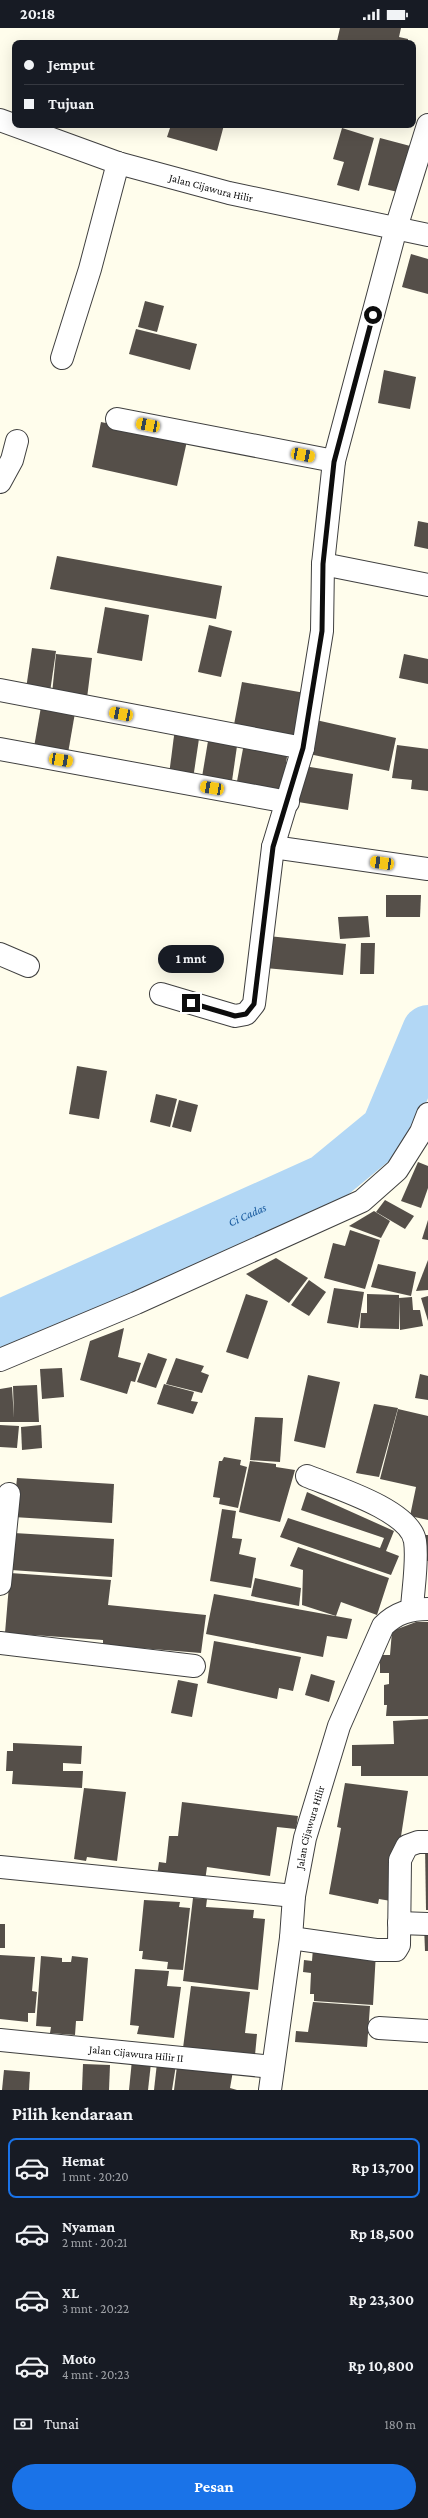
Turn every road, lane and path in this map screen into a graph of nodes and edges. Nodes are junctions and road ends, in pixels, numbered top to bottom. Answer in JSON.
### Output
{"nodes":[{"id":1,"x":428,"y":125,"type":"edge"},
{"id":2,"x":22,"y":128,"type":"edge"},
{"id":3,"x":118,"y":163,"type":"junction"},
{"id":4,"x":396,"y":228,"type":"junction"},
{"id":5,"x":428,"y":235,"type":"edge"},
{"id":6,"x":62,"y":358,"type":"dead end"},
{"id":7,"x":117,"y":419,"type":"dead end"},
{"id":8,"x":17,"y":441,"type":"dead end"},
{"id":9,"x":334,"y":462,"type":"junction"},
{"id":10,"x":0,"y":482,"type":"edge"},
{"id":11,"x":323,"y":564,"type":"junction"},
{"id":12,"x":428,"y":585,"type":"edge"},
{"id":13,"x":0,"y":690,"type":"edge"},
{"id":14,"x":303,"y":748,"type":"junction"},
{"id":15,"x":0,"y":749,"type":"edge"},
{"id":16,"x":288,"y":802,"type":"junction"},
{"id":17,"x":273,"y":847,"type":"junction"},
{"id":18,"x":428,"y":869,"type":"edge"},
{"id":19,"x":0,"y":954,"type":"edge"},
{"id":20,"x":28,"y":966,"type":"dead end"},
{"id":21,"x":161,"y":994,"type":"dead end"},
{"id":22,"x":428,"y":1114,"type":"edge"},
{"id":23,"x":0,"y":1360,"type":"edge"},
{"id":24,"x":307,"y":1476,"type":"dead end"},
{"id":25,"x":9,"y":1494,"type":"dead end"},
{"id":26,"x":0,"y":1584,"type":"edge"},
{"id":27,"x":420,"y":1609,"type":"edge"},
{"id":28,"x":0,"y":1643,"type":"edge"},
{"id":29,"x":194,"y":1666,"type":"dead end"},
{"id":30,"x":428,"y":1842,"type":"edge"},
{"id":31,"x":0,"y":1867,"type":"edge"},
{"id":32,"x":294,"y":1896,"type":"junction"},
{"id":33,"x":399,"y":1924,"type":"junction"},
{"id":34,"x":428,"y":1924,"type":"edge"},
{"id":35,"x":291,"y":1938,"type":"junction"},
{"id":36,"x":380,"y":2028,"type":"dead end"},
{"id":37,"x":428,"y":2031,"type":"edge"},
{"id":38,"x":0,"y":2040,"type":"edge"},
{"id":39,"x":273,"y":2067,"type":"junction"},
{"id":40,"x":270,"y":2090,"type":"edge"}],
"edges":[{"from":1,"to":4,"type":"street"},
{"from":2,"to":3,"type":"street","name":"Jalan Cijawura Hilir"},
{"from":3,"to":4,"type":"street","name":"Jalan Cijawura Hilir"},
{"from":3,"to":6,"type":"street"},
{"from":4,"to":5,"type":"street","name":"Jalan Cijawura Hilir"},
{"from":4,"to":9,"type":"street"},
{"from":7,"to":9,"type":"street"},
{"from":8,"to":10,"type":"street"},
{"from":9,"to":11,"type":"street"},
{"from":11,"to":12,"type":"street"},
{"from":11,"to":14,"type":"street"},
{"from":13,"to":14,"type":"street"},
{"from":14,"to":16,"type":"street"},
{"from":15,"to":16,"type":"street"},
{"from":16,"to":17,"type":"street"},
{"from":17,"to":18,"type":"street"},
{"from":17,"to":21,"type":"street"},
{"from":19,"to":20,"type":"street"},
{"from":22,"to":23,"type":"street"},
{"from":24,"to":27,"type":"street"},
{"from":25,"to":26,"type":"street"},
{"from":27,"to":32,"type":"street","name":"Jalan Cijawura Hilir"},
{"from":28,"to":29,"type":"street"},
{"from":30,"to":33,"type":"street"},
{"from":31,"to":32,"type":"street"},
{"from":32,"to":35,"type":"street","name":"Jalan Cijawura Hilir"},
{"from":33,"to":34,"type":"street"},
{"from":33,"to":35,"type":"street"},
{"from":35,"to":39,"type":"street","name":"Jalan Cijawura Hilir"},
{"from":36,"to":37,"type":"street"},
{"from":38,"to":39,"type":"street","name":"Jalan Cijawura Hilir II"},
{"from":39,"to":40,"type":"street","name":"Jalan Cijawura Hilir"}]}
